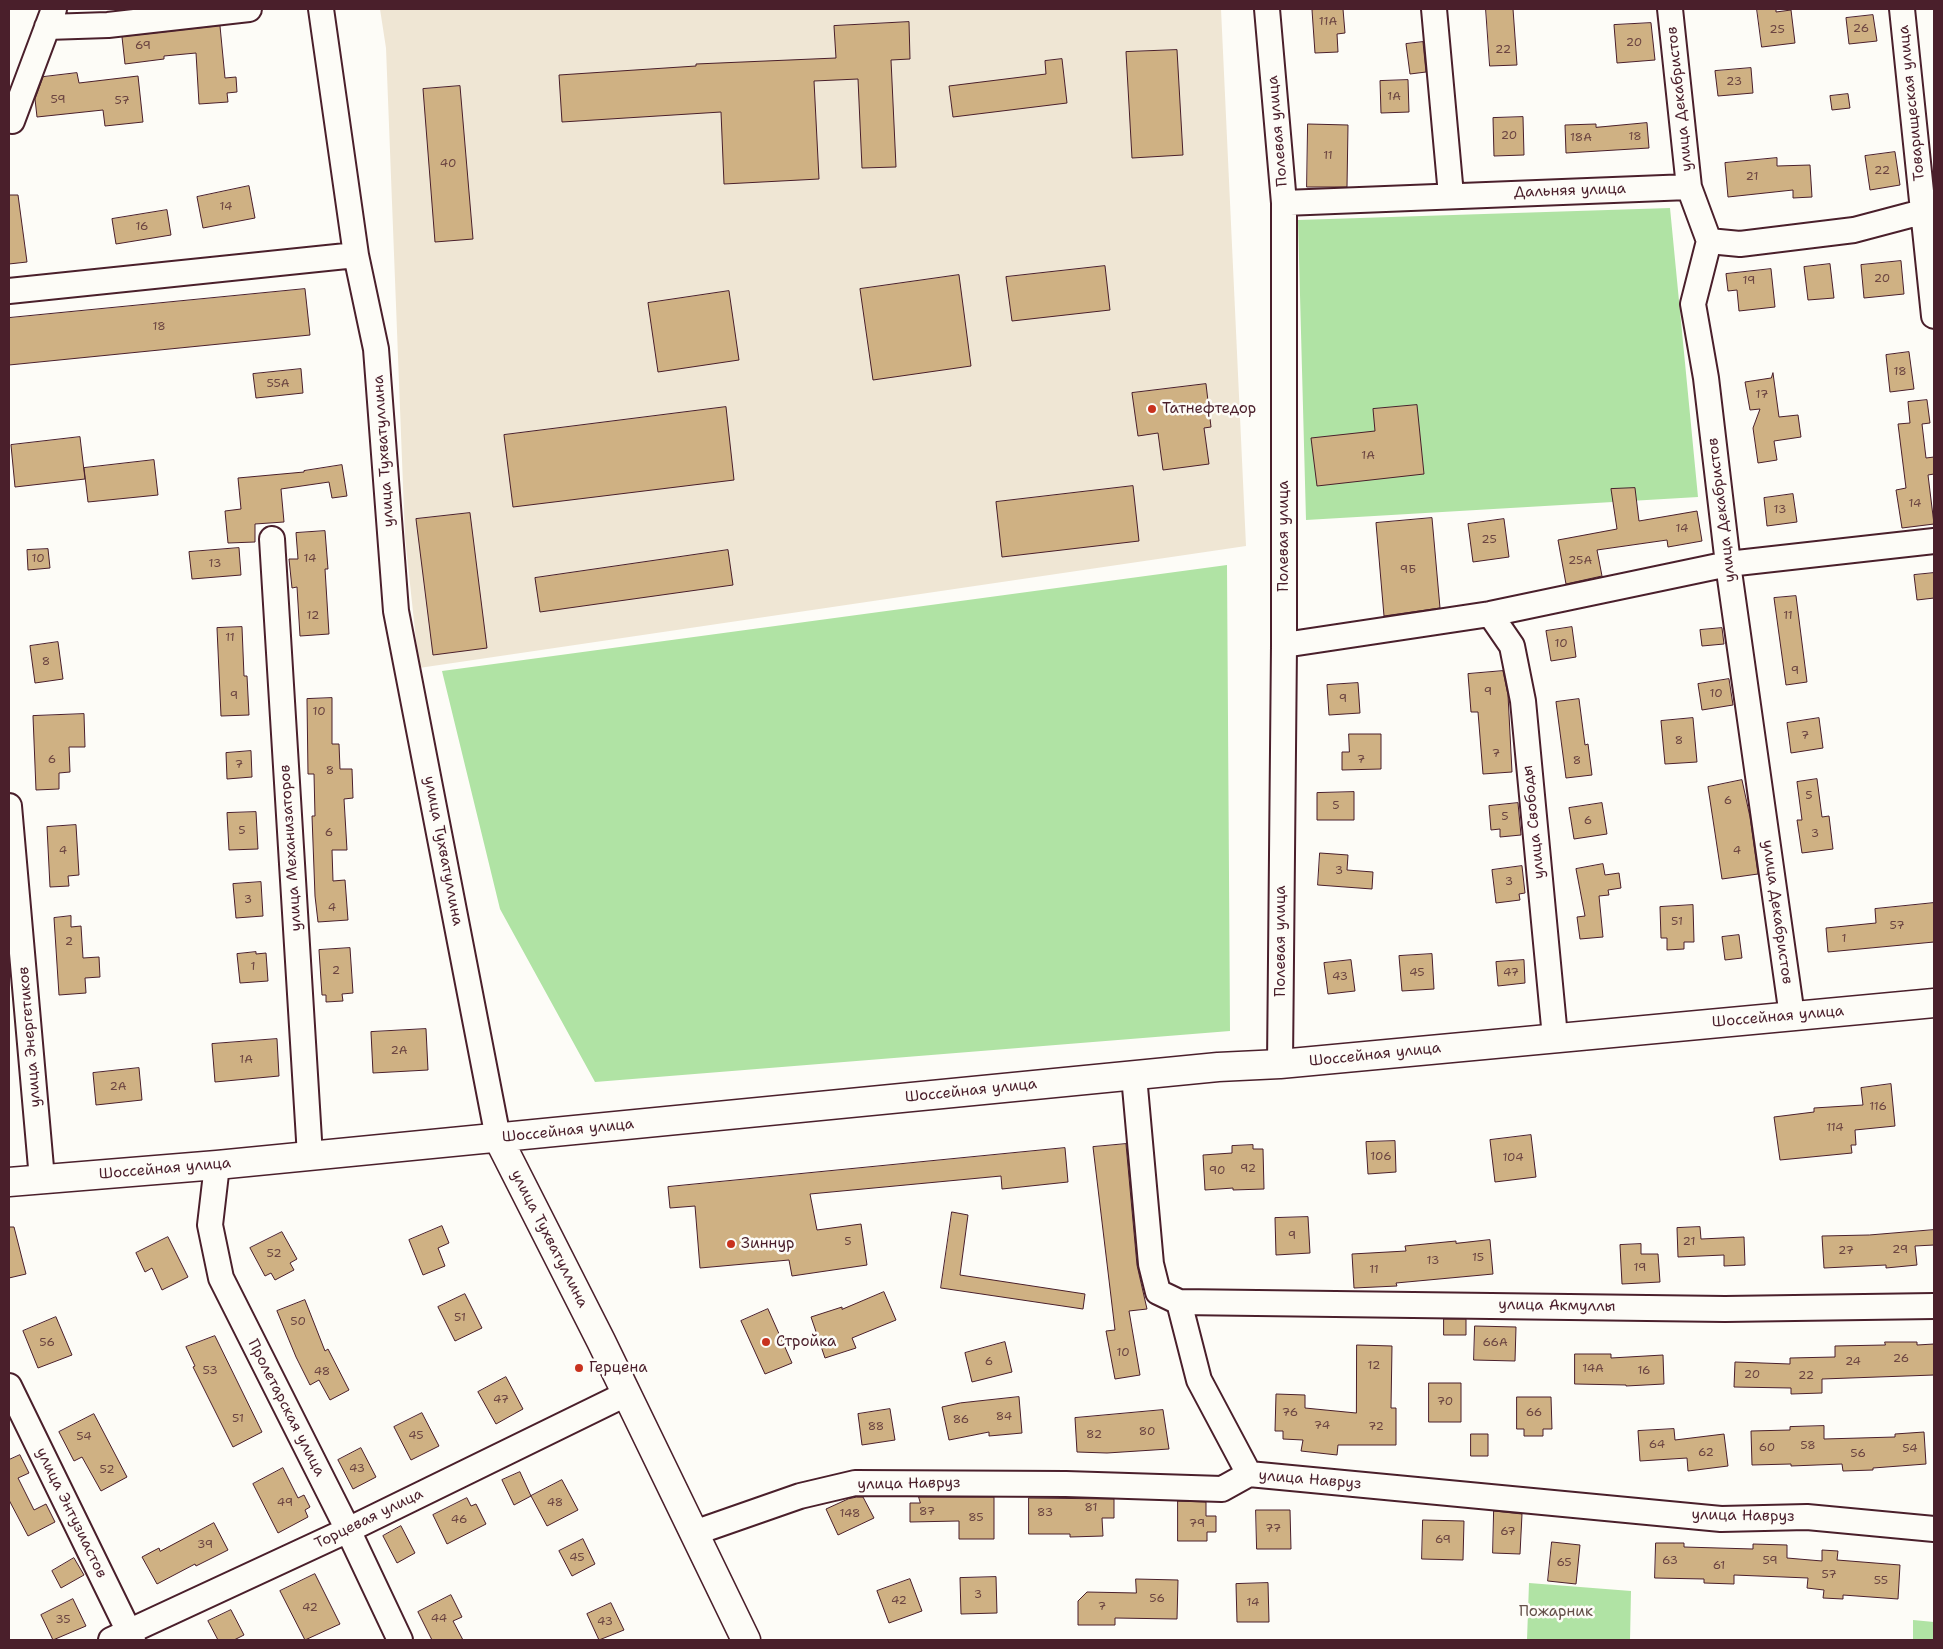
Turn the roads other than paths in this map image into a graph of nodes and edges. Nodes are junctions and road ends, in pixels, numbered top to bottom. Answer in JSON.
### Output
{"nodes":[{"id":1,"x":249,"y":9,"type":"edge"},
{"id":2,"x":321,"y":9,"type":"edge"},
{"id":3,"x":1267,"y":9,"type":"edge"},
{"id":4,"x":1434,"y":9,"type":"edge"},
{"id":5,"x":1670,"y":9,"type":"edge"},
{"id":6,"x":1902,"y":9,"type":"edge"},
{"id":7,"x":50,"y":18,"type":"edge"},
{"id":8,"x":12,"y":122,"type":"dead end"},
{"id":9,"x":1689,"y":187,"type":"junction"},
{"id":10,"x":1451,"y":195,"type":"junction"},
{"id":11,"x":1284,"y":203,"type":"junction"},
{"id":12,"x":1922,"y":212,"type":"junction"},
{"id":13,"x":1709,"y":242,"type":"junction"},
{"id":14,"x":356,"y":254,"type":"junction"},
{"id":15,"x":9,"y":291,"type":"edge"},
{"id":16,"x":1934,"y":316,"type":"edge"},
{"id":17,"x":272,"y":539,"type":"dead end"},
{"id":18,"x":1934,"y":541,"type":"edge"},
{"id":19,"x":1728,"y":564,"type":"junction"},
{"id":20,"x":1490,"y":614,"type":"junction"},
{"id":21,"x":1284,"y":645,"type":"junction"},
{"id":22,"x":9,"y":806,"type":"edge"},
{"id":23,"x":1934,"y":1003,"type":"edge"},
{"id":24,"x":1792,"y":1016,"type":"junction"},
{"id":25,"x":1555,"y":1037,"type":"junction"},
{"id":26,"x":1280,"y":1064,"type":"junction"},
{"id":27,"x":1134,"y":1076,"type":"junction"},
{"id":28,"x":498,"y":1138,"type":"junction"},
{"id":29,"x":310,"y":1156,"type":"junction"},
{"id":30,"x":217,"y":1165,"type":"junction"},
{"id":31,"x":42,"y":1179,"type":"junction"},
{"id":32,"x":9,"y":1182,"type":"edge"},
{"id":33,"x":1179,"y":1302,"type":"junction"},
{"id":34,"x":1934,"y":1306,"type":"edge"},
{"id":35,"x":9,"y":1386,"type":"edge"},
{"id":36,"x":626,"y":1394,"type":"junction"},
{"id":37,"x":1249,"y":1474,"type":"junction"},
{"id":38,"x":1934,"y":1529,"type":"edge"},
{"id":39,"x":348,"y":1530,"type":"junction"},
{"id":40,"x":694,"y":1533,"type":"junction"},
{"id":41,"x":124,"y":1637,"type":"edge"},
{"id":42,"x":400,"y":1640,"type":"edge"},
{"id":43,"x":746,"y":1640,"type":"edge"}],
"edges":[{"from":1,"to":7,"type":"street"},
{"from":2,"to":14,"type":"street","name":"улица Тухватуллина"},
{"from":3,"to":11,"type":"street","name":"Полевая улица"},
{"from":4,"to":10,"type":"street"},
{"from":5,"to":9,"type":"street","name":"улица Декабристов"},
{"from":6,"to":12,"type":"street","name":"Товарищеская улица"},
{"from":7,"to":8,"type":"street"},
{"from":9,"to":10,"type":"street","name":"Дальняя улица"},
{"from":9,"to":13,"type":"street","name":"улица Декабристов"},
{"from":10,"to":11,"type":"street","name":"Дальняя улица"},
{"from":11,"to":21,"type":"street","name":"Полевая улица"},
{"from":12,"to":13,"type":"street"},
{"from":12,"to":16,"type":"street","name":"Товарищеская улица"},
{"from":13,"to":19,"type":"street","name":"улица Декабристов"},
{"from":14,"to":15,"type":"street"},
{"from":14,"to":28,"type":"street","name":"улица Тухватуллина"},
{"from":17,"to":29,"type":"street","name":"улица Механизаторов"},
{"from":18,"to":19,"type":"street"},
{"from":19,"to":20,"type":"street"},
{"from":19,"to":24,"type":"street","name":"улица Декабристов"},
{"from":20,"to":21,"type":"street"},
{"from":20,"to":25,"type":"street","name":"улица Свободы"},
{"from":21,"to":26,"type":"street","name":"Полевая улица"},
{"from":22,"to":31,"type":"street","name":"улица Энергетиков"},
{"from":23,"to":24,"type":"main road","name":"Шоссейная улица"},
{"from":24,"to":25,"type":"main road","name":"Шоссейная улица"},
{"from":25,"to":26,"type":"main road","name":"Шоссейная улица"},
{"from":26,"to":27,"type":"main road","name":"Шоссейная улица"},
{"from":27,"to":28,"type":"main road","name":"Шоссейная улица"},
{"from":27,"to":33,"type":"street"},
{"from":28,"to":29,"type":"main road","name":"Шоссейная улица"},
{"from":28,"to":36,"type":"main road","name":"улица Тухватуллина"},
{"from":29,"to":30,"type":"main road","name":"Шоссейная улица"},
{"from":30,"to":31,"type":"main road","name":"Шоссейная улица"},
{"from":30,"to":39,"type":"street","name":"Пролетарская улица"},
{"from":31,"to":32,"type":"main road","name":"Шоссейная улица"},
{"from":33,"to":34,"type":"street","name":"улица Акмуллы"},
{"from":33,"to":37,"type":"street"},
{"from":35,"to":41,"type":"street","name":"улица Энтузиастов"},
{"from":36,"to":39,"type":"street","name":"Торцевая улица"},
{"from":36,"to":40,"type":"main road","name":"улица Тухватуллина"},
{"from":37,"to":38,"type":"street","name":"улица Навруз"},
{"from":37,"to":40,"type":"street","name":"улица Навруз"},
{"from":39,"to":41,"type":"street","name":"Торцевая улица"},
{"from":39,"to":42,"type":"street","name":"Пролетарская улица"},
{"from":40,"to":43,"type":"main road","name":"улица Тухватуллина"}]}
